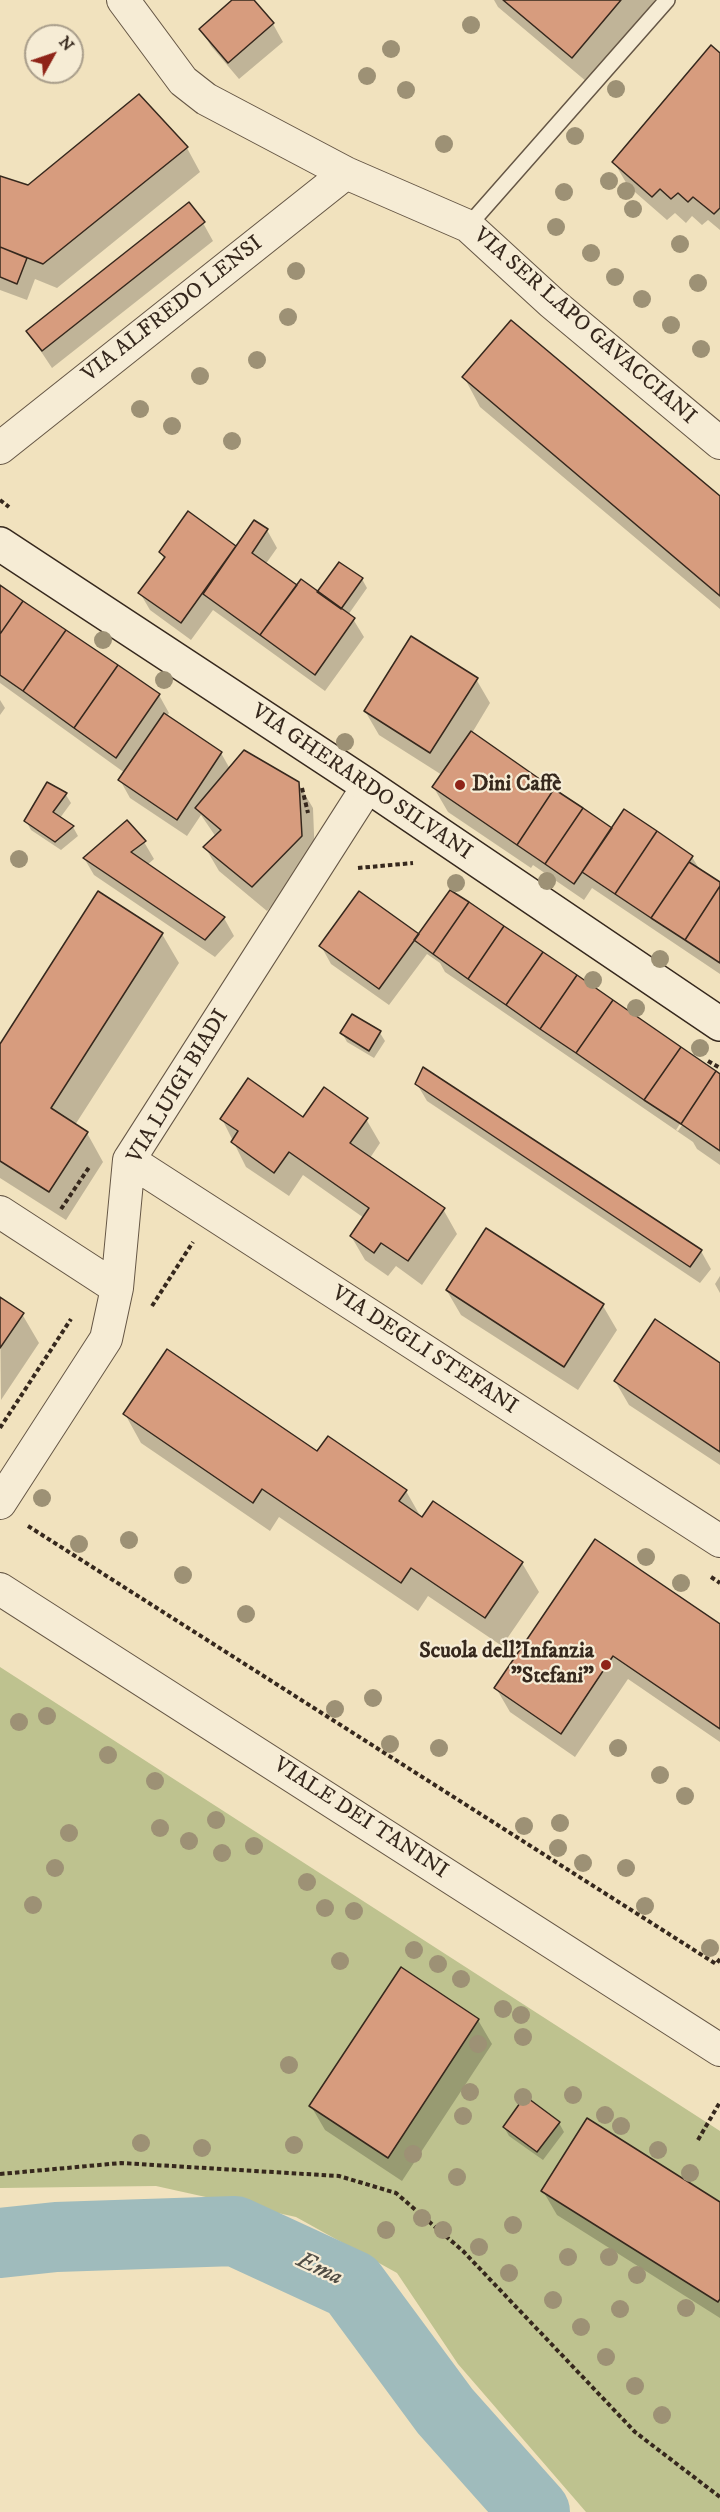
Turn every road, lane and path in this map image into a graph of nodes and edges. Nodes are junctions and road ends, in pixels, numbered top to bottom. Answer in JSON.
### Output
{"nodes":[{"id":1,"x":123,"y":0,"type":"edge"},
{"id":2,"x":667,"y":0,"type":"edge"},
{"id":3,"x":346,"y":173,"type":"junction"},
{"id":4,"x":468,"y":226,"type":"junction"},
{"id":5,"x":720,"y":443,"type":"edge"},
{"id":6,"x":0,"y":448,"type":"edge"},
{"id":7,"x":0,"y":544,"type":"edge"},
{"id":8,"x":368,"y":786,"type":"junction"},
{"id":9,"x":416,"y":864,"type":"dead end"},
{"id":10,"x":350,"y":869,"type":"dead end"},
{"id":11,"x":720,"y":1024,"type":"edge"},
{"id":12,"x":700,"y":1055,"type":"dead end"},
{"id":13,"x":720,"y":1068,"type":"edge"},
{"id":14,"x":129,"y":1161,"type":"junction"},
{"id":15,"x":0,"y":1212,"type":"edge"},
{"id":16,"x":202,"y":1248,"type":"dead end"},
{"id":17,"x":117,"y":1288,"type":"junction"},
{"id":18,"x":148,"y":1312,"type":"dead end"},
{"id":19,"x":74,"y":1315,"type":"dead end"},
{"id":20,"x":0,"y":1428,"type":"edge"},
{"id":21,"x":0,"y":1503,"type":"edge"},
{"id":22,"x":27,"y":1525,"type":"dead end"},
{"id":23,"x":720,"y":1541,"type":"edge"},
{"id":24,"x":710,"y":1577,"type":"dead end"},
{"id":25,"x":720,"y":1583,"type":"edge"},
{"id":26,"x":0,"y":1589,"type":"edge"},
{"id":27,"x":720,"y":1959,"type":"edge"},
{"id":28,"x":715,"y":2037,"type":"edge"},
{"id":29,"x":720,"y":2103,"type":"edge"},
{"id":30,"x":698,"y":2140,"type":"dead end"},
{"id":31,"x":0,"y":2174,"type":"edge"},
{"id":32,"x":720,"y":2497,"type":"edge"}],
"edges":[{"from":1,"to":3,"type":"street","name":"VIA SER LAPO GAVACCIANI"},
{"from":2,"to":4,"type":"lane"},
{"from":3,"to":4,"type":"street","name":"VIA SER LAPO GAVACCIANI"},
{"from":3,"to":6,"type":"street","name":"VIA ALFREDO LENSI"},
{"from":4,"to":5,"type":"street","name":"VIA SER LAPO GAVACCIANI"},
{"from":7,"to":8,"type":"main road","name":"VIA GHERARDO SILVANI"},
{"from":8,"to":11,"type":"main road","name":"VIA GHERARDO SILVANI"},
{"from":8,"to":14,"type":"street","name":"VIA LUIGI BIADI"},
{"from":9,"to":10,"type":"path"},
{"from":12,"to":13,"type":"path"},
{"from":14,"to":17,"type":"street","name":"VIA LUIGI BIADI"},
{"from":14,"to":23,"type":"street","name":"VIA DEGLI STEFANI"},
{"from":15,"to":17,"type":"street"},
{"from":16,"to":18,"type":"path"},
{"from":17,"to":21,"type":"street","name":"VIA LUIGI BIADI"},
{"from":19,"to":20,"type":"path"},
{"from":22,"to":27,"type":"path"},
{"from":24,"to":25,"type":"path"},
{"from":26,"to":28,"type":"street","name":"VIALE DEI TANINI"},
{"from":29,"to":30,"type":"path"},
{"from":31,"to":32,"type":"path"}]}
